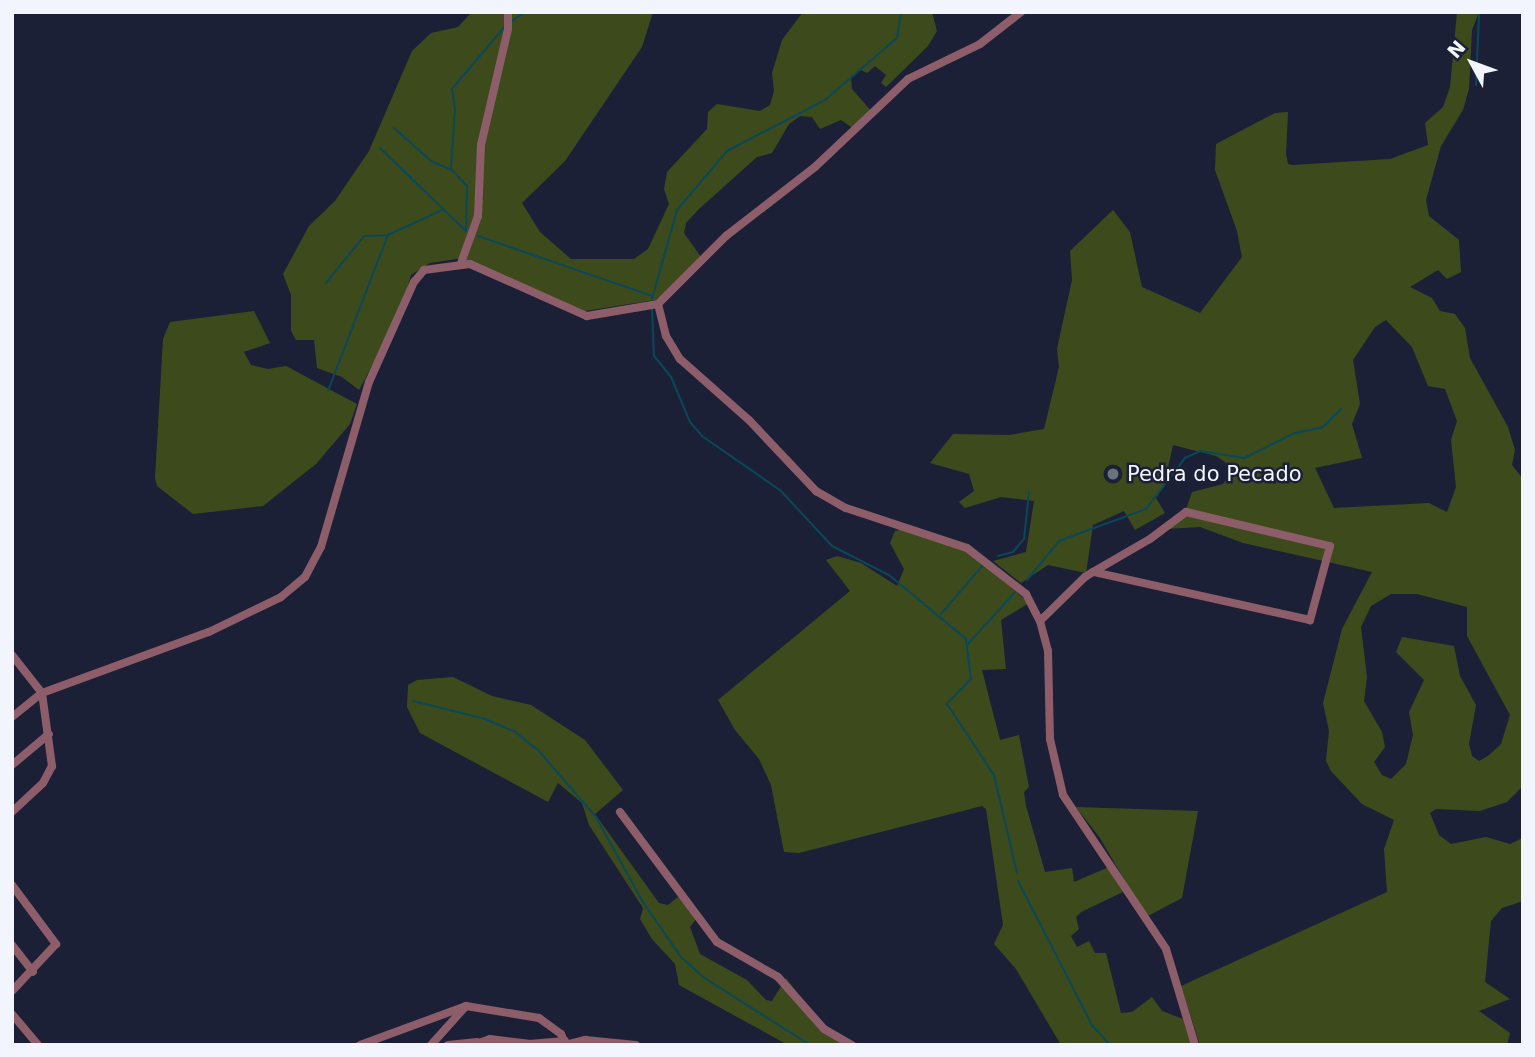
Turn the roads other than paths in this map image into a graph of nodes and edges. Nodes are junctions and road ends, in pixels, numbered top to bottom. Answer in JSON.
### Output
{"nodes":[{"id":1,"x":1021,"y":12,"type":"edge"},
{"id":2,"x":508,"y":16,"type":"edge"},
{"id":3,"x":461,"y":263,"type":"junction"},
{"id":4,"x":658,"y":304,"type":"junction"},
{"id":5,"x":1093,"y":572,"type":"junction"},
{"id":6,"x":1040,"y":621,"type":"junction"},
{"id":7,"x":14,"y":661,"type":"edge"},
{"id":8,"x":42,"y":693,"type":"junction"},
{"id":9,"x":12,"y":717,"type":"edge"},
{"id":10,"x":49,"y":734,"type":"junction"},
{"id":11,"x":12,"y":765,"type":"edge"},
{"id":12,"x":12,"y":812,"type":"edge"},
{"id":13,"x":620,"y":812,"type":"dead end"},
{"id":14,"x":12,"y":885,"type":"edge"},
{"id":15,"x":12,"y":945,"type":"edge"},
{"id":16,"x":33,"y":972,"type":"junction"},
{"id":17,"x":12,"y":991,"type":"edge"},
{"id":18,"x":466,"y":1006,"type":"junction"},
{"id":19,"x":12,"y":1014,"type":"edge"},
{"id":20,"x":35,"y":1043,"type":"edge"},
{"id":21,"x":477,"y":1043,"type":"edge"},
{"id":22,"x":528,"y":1044,"type":"edge"},
{"id":23,"x":565,"y":1044,"type":"edge"},
{"id":24,"x":360,"y":1045,"type":"edge"},
{"id":25,"x":431,"y":1045,"type":"edge"},
{"id":26,"x":448,"y":1045,"type":"edge"},
{"id":27,"x":636,"y":1045,"type":"edge"},
{"id":28,"x":852,"y":1045,"type":"edge"},
{"id":29,"x":1195,"y":1045,"type":"edge"}],
"edges":[{"from":1,"to":4,"type":"street"},
{"from":2,"to":3,"type":"street"},
{"from":3,"to":4,"type":"street"},
{"from":3,"to":8,"type":"street"},
{"from":4,"to":6,"type":"street"},
{"from":5,"to":5,"type":"street"},
{"from":5,"to":6,"type":"street"},
{"from":6,"to":29,"type":"street"},
{"from":7,"to":8,"type":"street"},
{"from":8,"to":9,"type":"street"},
{"from":8,"to":10,"type":"street"},
{"from":10,"to":11,"type":"street"},
{"from":10,"to":12,"type":"street"},
{"from":13,"to":28,"type":"street"},
{"from":14,"to":16,"type":"street"},
{"from":15,"to":16,"type":"street"},
{"from":16,"to":17,"type":"street"},
{"from":18,"to":23,"type":"street"},
{"from":18,"to":24,"type":"street"},
{"from":18,"to":25,"type":"street"},
{"from":19,"to":20,"type":"street"},
{"from":21,"to":22,"type":"street"},
{"from":21,"to":26,"type":"street"},
{"from":22,"to":23,"type":"street"},
{"from":23,"to":27,"type":"street"}]}
